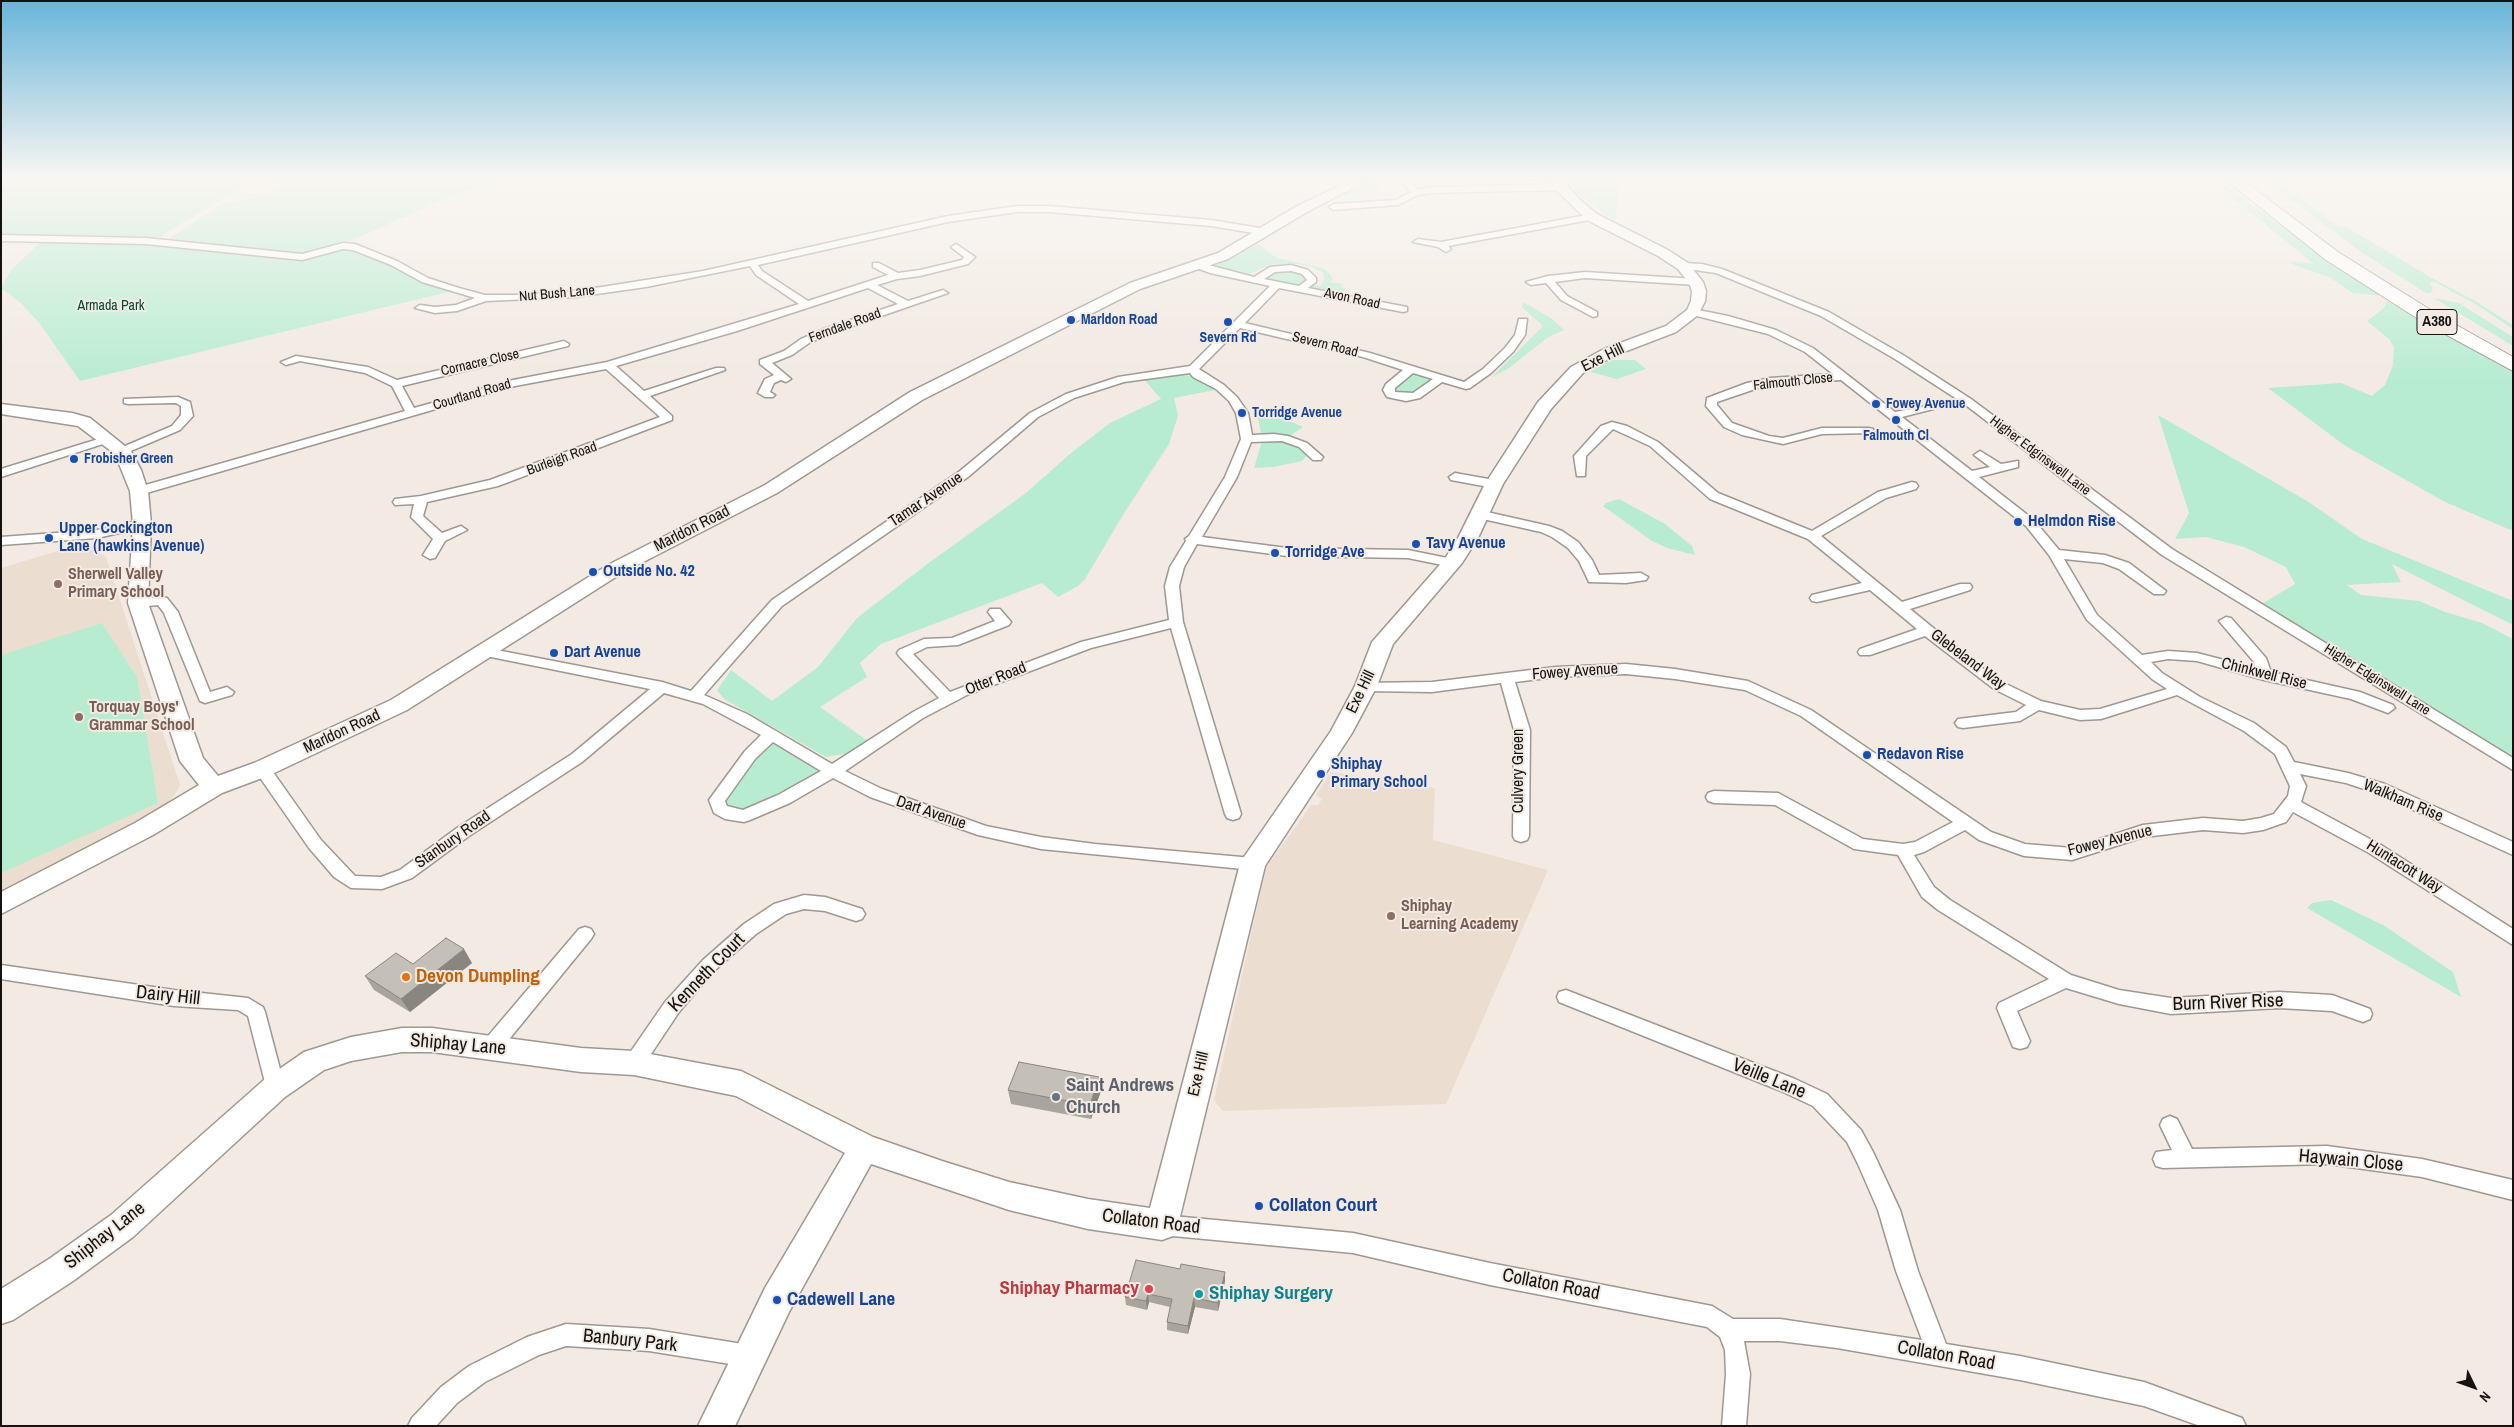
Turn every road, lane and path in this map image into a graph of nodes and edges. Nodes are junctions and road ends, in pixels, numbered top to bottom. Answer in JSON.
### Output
{"nodes":[{"id":1,"x":201,"y":247,"type":"edge"},
{"id":2,"x":341,"y":247,"type":"edge"},
{"id":3,"x":350,"y":247,"type":"edge"},
{"id":4,"x":825,"y":247,"type":"edge"},
{"id":5,"x":956,"y":247,"type":"dead end"},
{"id":6,"x":1240,"y":247,"type":"edge"},
{"id":7,"x":1651,"y":247,"type":"edge"},
{"id":8,"x":2320,"y":247,"type":"edge"},
{"id":9,"x":2337,"y":247,"type":"edge"},
{"id":10,"x":967,"y":259,"type":"junction"},
{"id":11,"x":979,"y":261,"type":"dead end"},
{"id":12,"x":752,"y":263,"type":"junction"},
{"id":13,"x":876,"y":265,"type":"dead end"},
{"id":14,"x":1198,"y":265,"type":"junction"},
{"id":15,"x":1690,"y":274,"type":"junction"},
{"id":16,"x":896,"y":276,"type":"junction"},
{"id":17,"x":1548,"y":279,"type":"junction"},
{"id":18,"x":1256,"y":280,"type":"junction"},
{"id":19,"x":1532,"y":282,"type":"dead end"},
{"id":20,"x":869,"y":284,"type":"junction"},
{"id":21,"x":1277,"y":285,"type":"junction"},
{"id":22,"x":1302,"y":289,"type":"junction"},
{"id":23,"x":942,"y":293,"type":"dead end"},
{"id":24,"x":484,"y":298,"type":"junction"},
{"id":25,"x":905,"y":304,"type":"junction"},
{"id":26,"x":807,"y":305,"type":"junction"},
{"id":27,"x":420,"y":308,"type":"dead end"},
{"id":28,"x":1403,"y":309,"type":"dead end"},
{"id":29,"x":1693,"y":312,"type":"junction"},
{"id":30,"x":1593,"y":314,"type":"dead end"},
{"id":31,"x":1238,"y":324,"type":"junction"},
{"id":32,"x":1526,"y":324,"type":"dead end"},
{"id":33,"x":564,"y":344,"type":"dead end"},
{"id":34,"x":2513,"y":355,"type":"edge"},
{"id":35,"x":286,"y":362,"type":"dead end"},
{"id":36,"x":608,"y":365,"type":"junction"},
{"id":37,"x":2513,"y":365,"type":"edge"},
{"id":38,"x":1193,"y":369,"type":"junction"},
{"id":39,"x":1411,"y":369,"type":"junction"},
{"id":40,"x":720,"y":370,"type":"dead end"},
{"id":41,"x":1842,"y":377,"type":"junction"},
{"id":42,"x":1440,"y":378,"type":"junction"},
{"id":43,"x":396,"y":384,"type":"junction"},
{"id":44,"x":643,"y":395,"type":"junction"},
{"id":45,"x":769,"y":395,"type":"dead end"},
{"id":46,"x":128,"y":401,"type":"dead end"},
{"id":47,"x":1933,"y":406,"type":"dead end"},
{"id":48,"x":1,"y":409,"type":"edge"},
{"id":49,"x":411,"y":412,"type":"junction"},
{"id":50,"x":1892,"y":416,"type":"junction"},
{"id":51,"x":1868,"y":431,"type":"dead end"},
{"id":52,"x":1247,"y":439,"type":"junction"},
{"id":53,"x":105,"y":440,"type":"junction"},
{"id":54,"x":122,"y":451,"type":"junction"},
{"id":55,"x":1980,"y":455,"type":"dead end"},
{"id":56,"x":1317,"y":457,"type":"dead end"},
{"id":57,"x":2014,"y":464,"type":"dead end"},
{"id":58,"x":2000,"y":468,"type":"junction"},
{"id":59,"x":1,"y":473,"type":"edge"},
{"id":60,"x":1581,"y":473,"type":"dead end"},
{"id":61,"x":1968,"y":476,"type":"junction"},
{"id":62,"x":1453,"y":477,"type":"dead end"},
{"id":63,"x":1494,"y":484,"type":"junction"},
{"id":64,"x":1912,"y":486,"type":"dead end"},
{"id":65,"x":139,"y":491,"type":"junction"},
{"id":66,"x":421,"y":500,"type":"junction"},
{"id":67,"x":399,"y":502,"type":"dead end"},
{"id":68,"x":1478,"y":514,"type":"junction"},
{"id":69,"x":142,"y":524,"type":"junction"},
{"id":70,"x":461,"y":530,"type":"dead end"},
{"id":71,"x":1813,"y":536,"type":"junction"},
{"id":72,"x":440,"y":538,"type":"junction"},
{"id":73,"x":1191,"y":539,"type":"junction"},
{"id":74,"x":1,"y":541,"type":"edge"},
{"id":75,"x":2055,"y":554,"type":"junction"},
{"id":76,"x":430,"y":555,"type":"dead end"},
{"id":77,"x":1452,"y":563,"type":"junction"},
{"id":78,"x":1641,"y":577,"type":"dead end"},
{"id":79,"x":1873,"y":585,"type":"junction"},
{"id":80,"x":1965,"y":587,"type":"dead end"},
{"id":81,"x":2159,"y":591,"type":"dead end"},
{"id":82,"x":1817,"y":598,"type":"dead end"},
{"id":83,"x":138,"y":603,"type":"junction"},
{"id":84,"x":1901,"y":607,"type":"junction"},
{"id":85,"x":995,"y":612,"type":"dead end"},
{"id":86,"x":2226,"y":621,"type":"dead end"},
{"id":87,"x":1176,"y":622,"type":"junction"},
{"id":88,"x":1928,"y":630,"type":"junction"},
{"id":89,"x":486,"y":652,"type":"junction"},
{"id":90,"x":1865,"y":652,"type":"dead end"},
{"id":91,"x":2139,"y":660,"type":"junction"},
{"id":92,"x":2264,"y":675,"type":"junction"},
{"id":93,"x":1507,"y":678,"type":"junction"},
{"id":94,"x":1366,"y":686,"type":"junction"},
{"id":95,"x":662,"y":687,"type":"junction"},
{"id":96,"x":2178,"y":690,"type":"junction"},
{"id":97,"x":227,"y":692,"type":"dead end"},
{"id":98,"x":695,"y":696,"type":"junction"},
{"id":99,"x":948,"y":698,"type":"junction"},
{"id":100,"x":2037,"y":705,"type":"junction"},
{"id":101,"x":2388,"y":708,"type":"dead end"},
{"id":102,"x":1963,"y":724,"type":"dead end"},
{"id":103,"x":771,"y":735,"type":"junction"},
{"id":104,"x":2513,"y":765,"type":"edge"},
{"id":105,"x":2289,"y":766,"type":"junction"},
{"id":106,"x":262,"y":770,"type":"junction"},
{"id":107,"x":832,"y":771,"type":"junction"},
{"id":108,"x":214,"y":788,"type":"junction"},
{"id":109,"x":1714,"y":797,"type":"dead end"},
{"id":110,"x":2290,"y":804,"type":"junction"},
{"id":111,"x":1233,"y":814,"type":"dead end"},
{"id":112,"x":1965,"y":824,"type":"junction"},
{"id":113,"x":1521,"y":836,"type":"dead end"},
{"id":114,"x":2513,"y":849,"type":"edge"},
{"id":115,"x":1903,"y":850,"type":"junction"},
{"id":116,"x":1253,"y":864,"type":"junction"},
{"id":117,"x":1,"y":904,"type":"edge"},
{"id":118,"x":856,"y":914,"type":"dead end"},
{"id":119,"x":585,"y":934,"type":"dead end"},
{"id":120,"x":2513,"y":938,"type":"edge"},
{"id":121,"x":1,"y":972,"type":"edge"},
{"id":122,"x":2065,"y":980,"type":"junction"},
{"id":123,"x":1566,"y":997,"type":"dead end"},
{"id":124,"x":2363,"y":1014,"type":"dead end"},
{"id":125,"x":2020,"y":1041,"type":"dead end"},
{"id":126,"x":490,"y":1048,"type":"junction"},
{"id":127,"x":634,"y":1063,"type":"junction"},
{"id":128,"x":275,"y":1088,"type":"junction"},
{"id":129,"x":2170,"y":1125,"type":"dead end"},
{"id":130,"x":864,"y":1148,"type":"junction"},
{"id":131,"x":2186,"y":1158,"type":"junction"},
{"id":132,"x":2163,"y":1160,"type":"dead end"},
{"id":133,"x":2513,"y":1190,"type":"edge"},
{"id":134,"x":1162,"y":1225,"type":"junction"},
{"id":135,"x":1,"y":1308,"type":"edge"},
{"id":136,"x":1729,"y":1330,"type":"junction"},
{"id":137,"x":1939,"y":1355,"type":"junction"},
{"id":138,"x":749,"y":1356,"type":"junction"},
{"id":139,"x":420,"y":1426,"type":"edge"},
{"id":140,"x":716,"y":1426,"type":"edge"},
{"id":141,"x":1734,"y":1426,"type":"edge"},
{"id":142,"x":2234,"y":1426,"type":"edge"}],
"edges":[{"from":1,"to":2,"type":"street","name":"Nut Bush Lane"},
{"from":3,"to":24,"type":"street","name":"Nut Bush Lane"},
{"from":4,"to":12,"type":"street","name":"Nut Bush Lane"},
{"from":5,"to":10,"type":"street"},
{"from":6,"to":14,"type":"street","name":"Marldon Road"},
{"from":7,"to":15,"type":"street","name":"Higher Edginswell Lane"},
{"from":8,"to":37,"type":"highway","number":"A380"},
{"from":9,"to":34,"type":"highway","number":"A380"},
{"from":10,"to":11,"type":"street","name":"Courtland Road"},
{"from":10,"to":16,"type":"street","name":"Courtland Road"},
{"from":12,"to":24,"type":"street","name":"Nut Bush Lane"},
{"from":12,"to":26,"type":"street"},
{"from":13,"to":16,"type":"street"},
{"from":14,"to":18,"type":"street","name":"Avon Road"},
{"from":14,"to":89,"type":"street","name":"Marldon Road"},
{"from":15,"to":17,"type":"street"},
{"from":15,"to":29,"type":"street"},
{"from":15,"to":104,"type":"street","name":"Higher Edginswell Lane"},
{"from":16,"to":20,"type":"street","name":"Courtland Road"},
{"from":17,"to":19,"type":"street"},
{"from":17,"to":30,"type":"street"},
{"from":18,"to":21,"type":"street","name":"Avon Road"},
{"from":18,"to":22,"type":"street","name":"Avon Road"},
{"from":20,"to":25,"type":"street","name":"Ferndale Road"},
{"from":20,"to":26,"type":"street","name":"Courtland Road"},
{"from":21,"to":22,"type":"street","name":"Avon Road"},
{"from":21,"to":31,"type":"street"},
{"from":22,"to":28,"type":"street","name":"Avon Road"},
{"from":23,"to":25,"type":"street","name":"Ferndale Road"},
{"from":24,"to":27,"type":"street"},
{"from":25,"to":45,"type":"street","name":"Ferndale Road"},
{"from":26,"to":36,"type":"street","name":"Courtland Road"},
{"from":29,"to":41,"type":"street"},
{"from":29,"to":63,"type":"street","name":"Exe Hill"},
{"from":31,"to":38,"type":"street"},
{"from":31,"to":39,"type":"street","name":"Severn Road"},
{"from":32,"to":42,"type":"street","name":"Severn Road"},
{"from":33,"to":43,"type":"street","name":"Cornacre Close"},
{"from":35,"to":43,"type":"street"},
{"from":36,"to":44,"type":"street","name":"Burleigh Road"},
{"from":36,"to":49,"type":"street","name":"Courtland Road"},
{"from":38,"to":52,"type":"street"},
{"from":38,"to":98,"type":"street","name":"Tamar Avenue"},
{"from":39,"to":42,"type":"street","name":"Severn Road"},
{"from":39,"to":42,"type":"street"},
{"from":40,"to":44,"type":"street"},
{"from":41,"to":50,"type":"street"},
{"from":41,"to":51,"type":"street","name":"Falmouth Close"},
{"from":43,"to":49,"type":"street"},
{"from":44,"to":66,"type":"street","name":"Burleigh Road"},
{"from":46,"to":54,"type":"street"},
{"from":47,"to":50,"type":"street"},
{"from":48,"to":53,"type":"street"},
{"from":49,"to":65,"type":"street","name":"Courtland Road"},
{"from":50,"to":61,"type":"street"},
{"from":52,"to":56,"type":"street"},
{"from":52,"to":73,"type":"street"},
{"from":53,"to":54,"type":"street"},
{"from":53,"to":59,"type":"street"},
{"from":54,"to":65,"type":"street"},
{"from":55,"to":58,"type":"street"},
{"from":57,"to":58,"type":"street"},
{"from":58,"to":61,"type":"street"},
{"from":60,"to":71,"type":"street","name":"Glebeland Way"},
{"from":61,"to":75,"type":"street"},
{"from":62,"to":63,"type":"street"},
{"from":63,"to":68,"type":"street","name":"Exe Hill"},
{"from":64,"to":71,"type":"street"},
{"from":65,"to":69,"type":"street"},
{"from":66,"to":67,"type":"street","name":"Burleigh Road"},
{"from":66,"to":72,"type":"street"},
{"from":68,"to":77,"type":"street","name":"Exe Hill"},
{"from":68,"to":78,"type":"street"},
{"from":69,"to":74,"type":"street"},
{"from":69,"to":83,"type":"street"},
{"from":70,"to":72,"type":"street"},
{"from":71,"to":79,"type":"street","name":"Glebeland Way"},
{"from":72,"to":76,"type":"street"},
{"from":73,"to":77,"type":"street"},
{"from":73,"to":87,"type":"street"},
{"from":75,"to":81,"type":"street"},
{"from":75,"to":91,"type":"street"},
{"from":77,"to":94,"type":"street","name":"Exe Hill"},
{"from":79,"to":82,"type":"street"},
{"from":79,"to":84,"type":"street","name":"Glebeland Way"},
{"from":80,"to":84,"type":"street"},
{"from":83,"to":97,"type":"street"},
{"from":83,"to":108,"type":"street"},
{"from":84,"to":88,"type":"street","name":"Glebeland Way"},
{"from":85,"to":99,"type":"street"},
{"from":86,"to":92,"type":"street"},
{"from":87,"to":99,"type":"street","name":"Otter Road"},
{"from":87,"to":111,"type":"street"},
{"from":88,"to":90,"type":"street"},
{"from":88,"to":100,"type":"street","name":"Glebeland Way"},
{"from":89,"to":95,"type":"street","name":"Dart Avenue"},
{"from":89,"to":106,"type":"street","name":"Marldon Road"},
{"from":91,"to":92,"type":"street","name":"Chinkwell Rise"},
{"from":91,"to":96,"type":"street"},
{"from":92,"to":101,"type":"street","name":"Chinkwell Rise"},
{"from":93,"to":94,"type":"street","name":"Fowey Avenue"},
{"from":93,"to":112,"type":"street","name":"Fowey Avenue"},
{"from":93,"to":113,"type":"street","name":"Culvery Green"},
{"from":94,"to":116,"type":"street","name":"Exe Hill"},
{"from":95,"to":98,"type":"street","name":"Dart Avenue"},
{"from":95,"to":106,"type":"street","name":"Stanbury Road"},
{"from":96,"to":100,"type":"street","name":"Glebeland Way"},
{"from":96,"to":105,"type":"street"},
{"from":98,"to":103,"type":"street","name":"Dart Avenue"},
{"from":99,"to":107,"type":"street","name":"Otter Road"},
{"from":100,"to":102,"type":"street"},
{"from":103,"to":107,"type":"street","name":"Dart Avenue"},
{"from":103,"to":107,"type":"street","name":"Otter Road"},
{"from":105,"to":110,"type":"street"},
{"from":105,"to":114,"type":"street","name":"Walkham Rise"},
{"from":106,"to":108,"type":"street","name":"Marldon Road"},
{"from":107,"to":116,"type":"street","name":"Dart Avenue"},
{"from":108,"to":117,"type":"street","name":"Marldon Road"},
{"from":109,"to":115,"type":"street"},
{"from":110,"to":112,"type":"street","name":"Fowey Avenue"},
{"from":110,"to":120,"type":"street","name":"Huntacott Way"},
{"from":112,"to":115,"type":"street"},
{"from":115,"to":122,"type":"street","name":"Burn River Rise"},
{"from":116,"to":134,"type":"street","name":"Exe Hill"},
{"from":118,"to":127,"type":"street","name":"Kenneth Court"},
{"from":119,"to":126,"type":"street"},
{"from":121,"to":128,"type":"street","name":"Dairy Hill"},
{"from":122,"to":124,"type":"street","name":"Burn River Rise"},
{"from":122,"to":125,"type":"street"},
{"from":123,"to":137,"type":"street","name":"Veille Lane"},
{"from":126,"to":127,"type":"street","name":"Shiphay Lane"},
{"from":126,"to":128,"type":"street","name":"Shiphay Lane"},
{"from":127,"to":130,"type":"street","name":"Shiphay Lane"},
{"from":128,"to":135,"type":"street","name":"Shiphay Lane"},
{"from":129,"to":131,"type":"street"},
{"from":130,"to":134,"type":"street","name":"Collaton Road"},
{"from":130,"to":138,"type":"street"},
{"from":131,"to":132,"type":"street","name":"Haywain Close"},
{"from":131,"to":133,"type":"street","name":"Haywain Close"},
{"from":134,"to":136,"type":"street","name":"Collaton Road"},
{"from":136,"to":137,"type":"street","name":"Collaton Road"},
{"from":136,"to":141,"type":"street"},
{"from":137,"to":142,"type":"street","name":"Collaton Road"},
{"from":138,"to":139,"type":"street","name":"Banbury Park"},
{"from":138,"to":140,"type":"street"}]}
